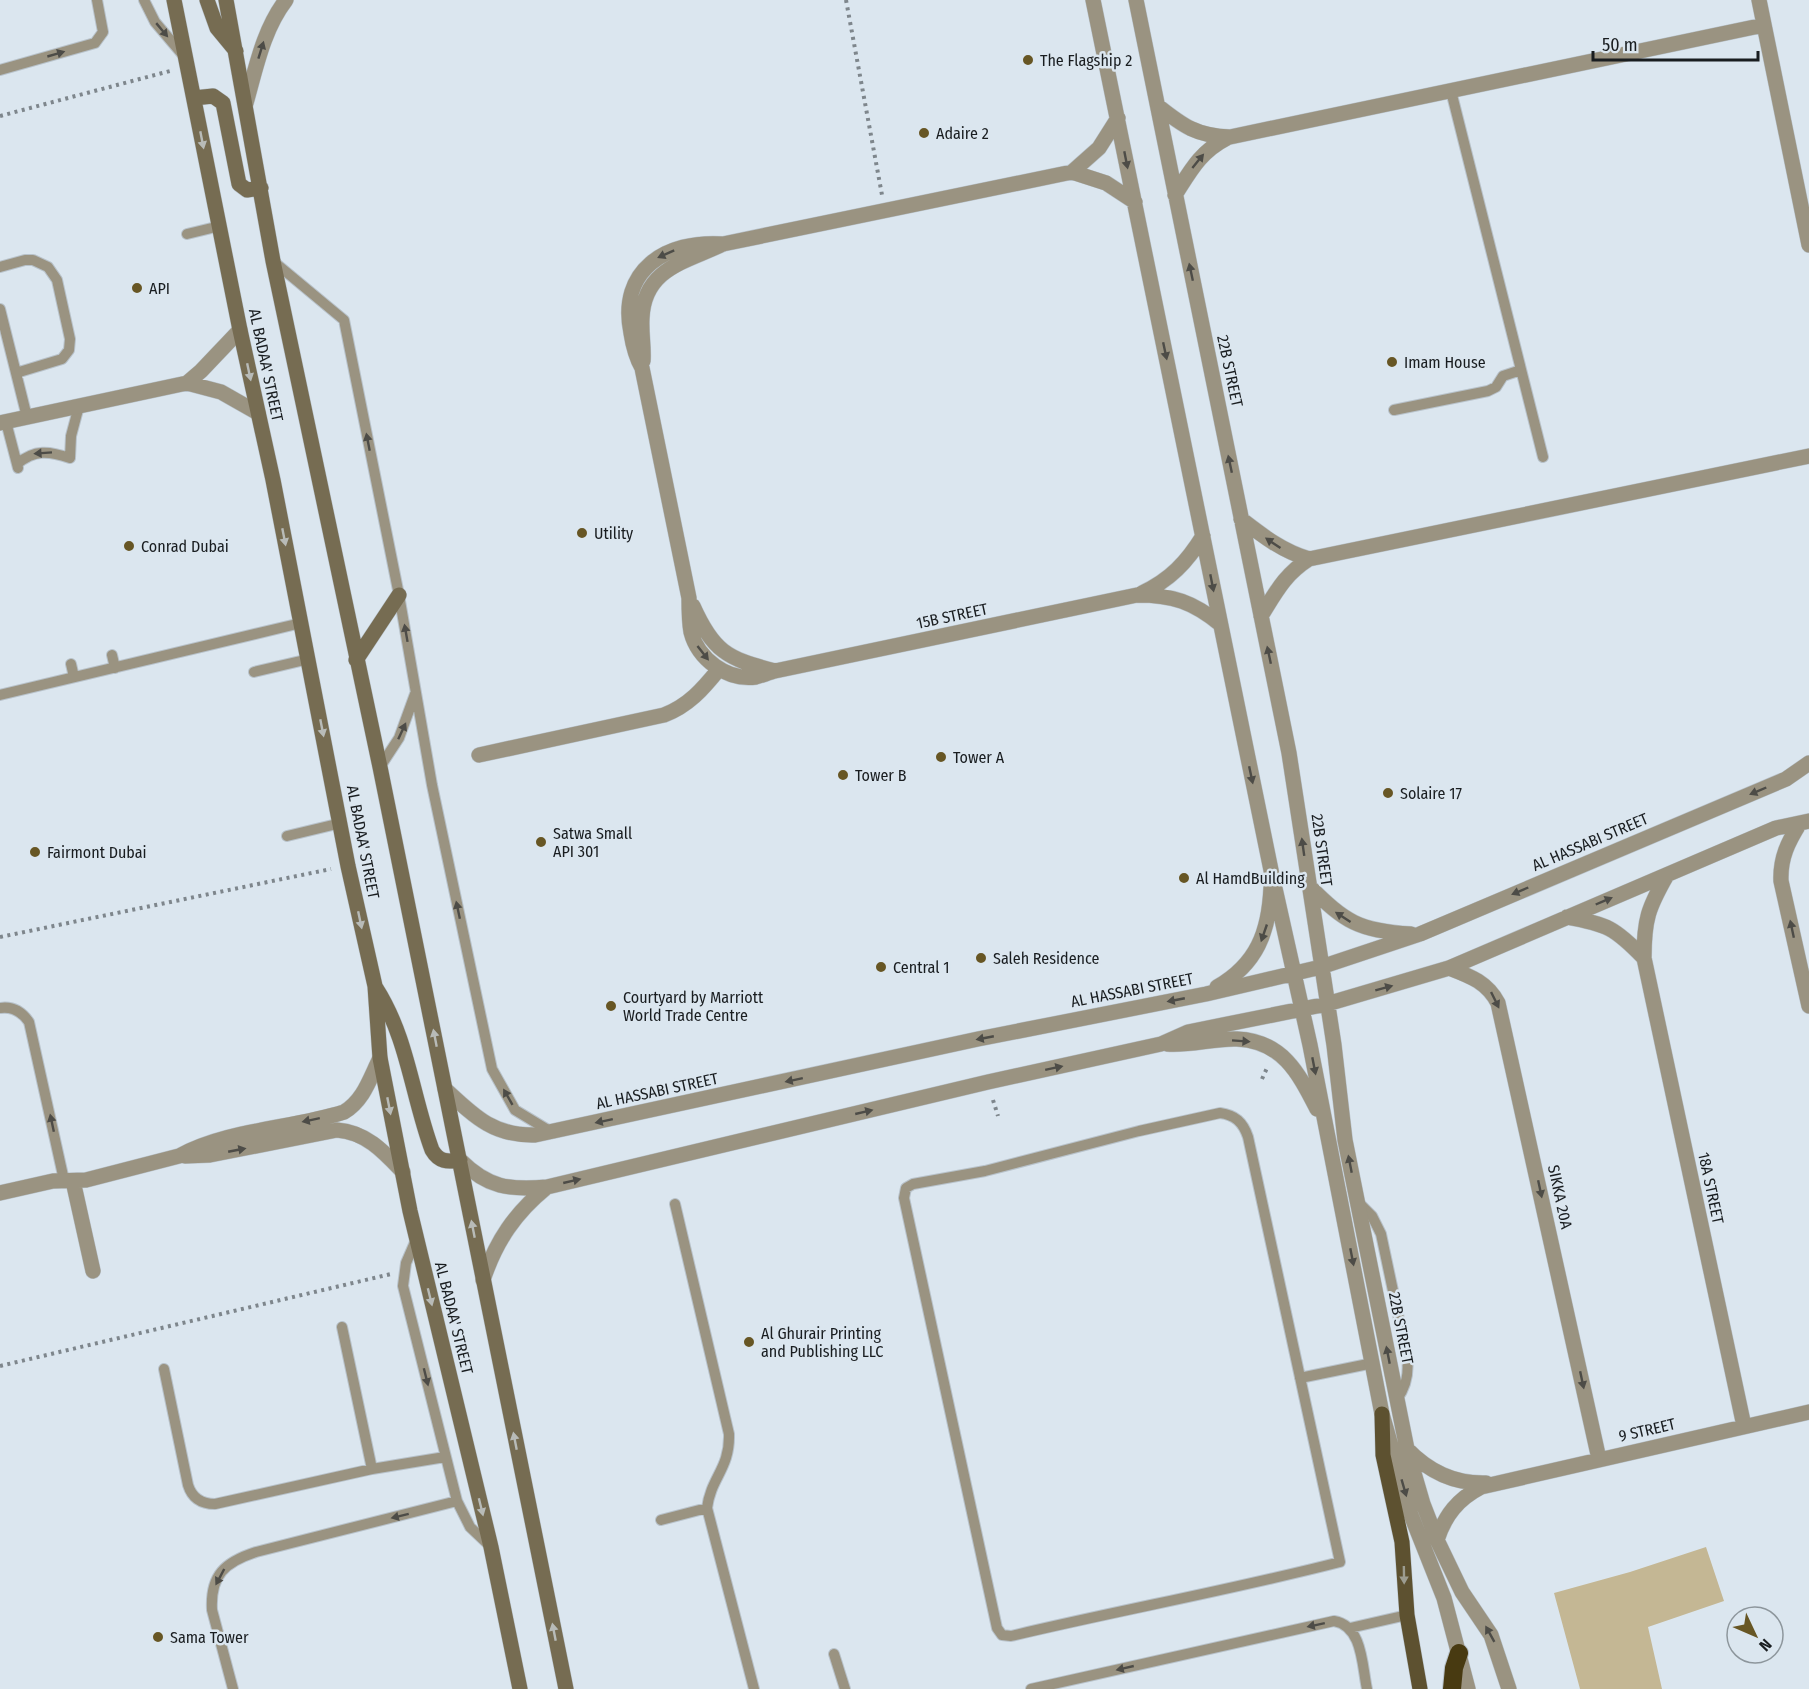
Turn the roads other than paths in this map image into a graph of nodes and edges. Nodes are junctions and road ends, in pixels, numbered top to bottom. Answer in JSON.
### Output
{"nodes":[{"id":1,"x":97,"y":0,"type":"edge"},
{"id":2,"x":144,"y":0,"type":"edge"},
{"id":3,"x":174,"y":0,"type":"edge"},
{"id":4,"x":207,"y":0,"type":"edge"},
{"id":5,"x":226,"y":0,"type":"edge"},
{"id":6,"x":286,"y":0,"type":"edge"},
{"id":7,"x":1093,"y":0,"type":"edge"},
{"id":8,"x":1136,"y":0,"type":"edge"},
{"id":9,"x":1759,"y":0,"type":"edge"},
{"id":10,"x":1764,"y":25,"type":"junction"},
{"id":11,"x":236,"y":51,"type":"junction"},
{"id":12,"x":186,"y":62,"type":"junction"},
{"id":13,"x":0,"y":70,"type":"edge"},
{"id":14,"x":1451,"y":91,"type":"junction"},
{"id":15,"x":194,"y":98,"type":"junction"},
{"id":16,"x":246,"y":103,"type":"junction"},
{"id":17,"x":1158,"y":106,"type":"junction"},
{"id":18,"x":1118,"y":118,"type":"junction"},
{"id":19,"x":1230,"y":137,"type":"junction"},
{"id":20,"x":1072,"y":172,"type":"junction"},
{"id":21,"x":261,"y":188,"type":"junction"},
{"id":22,"x":1175,"y":195,"type":"junction"},
{"id":23,"x":1804,"y":200,"type":"edge"},
{"id":24,"x":1135,"y":202,"type":"junction"},
{"id":25,"x":220,"y":226,"type":"junction"},
{"id":26,"x":187,"y":234,"type":"dead end"},
{"id":27,"x":1809,"y":245,"type":"edge"},
{"id":28,"x":273,"y":261,"type":"junction"},
{"id":29,"x":0,"y":267,"type":"edge"},
{"id":30,"x":0,"y":309,"type":"edge"},
{"id":31,"x":240,"y":330,"type":"junction"},
{"id":32,"x":1521,"y":370,"type":"junction"},
{"id":33,"x":16,"y":373,"type":"junction"},
{"id":34,"x":187,"y":382,"type":"junction"},
{"id":35,"x":79,"y":406,"type":"junction"},
{"id":36,"x":1394,"y":410,"type":"dead end"},
{"id":37,"x":258,"y":413,"type":"junction"},
{"id":38,"x":27,"y":417,"type":"junction"},
{"id":39,"x":3,"y":423,"type":"edge"},
{"id":40,"x":1809,"y":456,"type":"edge"},
{"id":41,"x":1543,"y":457,"type":"dead end"},
{"id":42,"x":1241,"y":519,"type":"junction"},
{"id":43,"x":1203,"y":536,"type":"junction"},
{"id":44,"x":1309,"y":559,"type":"junction"},
{"id":45,"x":399,"y":595,"type":"junction"},
{"id":46,"x":1137,"y":595,"type":"junction"},
{"id":47,"x":689,"y":598,"type":"junction"},
{"id":48,"x":1261,"y":616,"type":"junction"},
{"id":49,"x":301,"y":623,"type":"junction"},
{"id":50,"x":1220,"y":624,"type":"junction"},
{"id":51,"x":112,"y":655,"type":"dead end"},
{"id":52,"x":309,"y":659,"type":"junction"},
{"id":53,"x":356,"y":660,"type":"junction"},
{"id":54,"x":71,"y":664,"type":"dead end"},
{"id":55,"x":115,"y":668,"type":"junction"},
{"id":56,"x":719,"y":669,"type":"junction"},
{"id":57,"x":775,"y":671,"type":"junction"},
{"id":58,"x":254,"y":672,"type":"dead end"},
{"id":59,"x":74,"y":677,"type":"junction"},
{"id":60,"x":416,"y":691,"type":"junction"},
{"id":61,"x":0,"y":695,"type":"edge"},
{"id":62,"x":479,"y":754,"type":"dead end"},
{"id":63,"x":1809,"y":763,"type":"edge"},
{"id":64,"x":380,"y":767,"type":"junction"},
{"id":65,"x":1809,"y":774,"type":"edge"},
{"id":66,"x":1786,"y":779,"type":"junction"},
{"id":67,"x":1809,"y":809,"type":"edge"},
{"id":68,"x":1805,"y":822,"type":"edge"},
{"id":69,"x":341,"y":823,"type":"junction"},
{"id":70,"x":1776,"y":828,"type":"junction"},
{"id":71,"x":287,"y":836,"type":"dead end"},
{"id":72,"x":1272,"y":875,"type":"junction"},
{"id":73,"x":1667,"y":875,"type":"junction"},
{"id":74,"x":1309,"y":886,"type":"junction"},
{"id":75,"x":1566,"y":917,"type":"junction"},
{"id":76,"x":1420,"y":934,"type":"junction"},
{"id":77,"x":1644,"y":958,"type":"junction"},
{"id":78,"x":1321,"y":967,"type":"junction"},
{"id":79,"x":1449,"y":968,"type":"junction"},
{"id":80,"x":1294,"y":973,"type":"junction"},
{"id":81,"x":375,"y":986,"type":"junction"},
{"id":82,"x":1206,"y":994,"type":"junction"},
{"id":83,"x":1327,"y":1004,"type":"junction"},
{"id":84,"x":1809,"y":1006,"type":"edge"},
{"id":85,"x":0,"y":1008,"type":"edge"},
{"id":86,"x":1302,"y":1009,"type":"junction"},
{"id":87,"x":1161,"y":1044,"type":"junction"},
{"id":88,"x":380,"y":1058,"type":"junction"},
{"id":89,"x":445,"y":1089,"type":"junction"},
{"id":90,"x":1326,"y":1127,"type":"junction"},
{"id":91,"x":553,"y":1133,"type":"junction"},
{"id":92,"x":179,"y":1156,"type":"junction"},
{"id":93,"x":460,"y":1160,"type":"junction"},
{"id":94,"x":403,"y":1172,"type":"junction"},
{"id":95,"x":69,"y":1180,"type":"junction"},
{"id":96,"x":547,"y":1187,"type":"junction"},
{"id":97,"x":0,"y":1193,"type":"edge"},
{"id":98,"x":675,"y":1204,"type":"dead end"},
{"id":99,"x":416,"y":1240,"type":"junction"},
{"id":100,"x":93,"y":1271,"type":"dead end"},
{"id":101,"x":483,"y":1280,"type":"junction"},
{"id":102,"x":342,"y":1327,"type":"dead end"},
{"id":103,"x":1372,"y":1363,"type":"junction"},
{"id":104,"x":164,"y":1369,"type":"dead end"},
{"id":105,"x":1300,"y":1378,"type":"junction"},
{"id":106,"x":1809,"y":1412,"type":"edge"},
{"id":107,"x":1383,"y":1414,"type":"junction"},
{"id":108,"x":1744,"y":1426,"type":"junction"},
{"id":109,"x":1407,"y":1449,"type":"junction"},
{"id":110,"x":445,"y":1457,"type":"junction"},
{"id":111,"x":1599,"y":1459,"type":"junction"},
{"id":112,"x":372,"y":1469,"type":"junction"},
{"id":113,"x":1492,"y":1483,"type":"junction"},
{"id":114,"x":457,"y":1501,"type":"junction"},
{"id":115,"x":707,"y":1508,"type":"junction"},
{"id":116,"x":661,"y":1520,"type":"dead end"},
{"id":117,"x":1437,"y":1540,"type":"junction"},
{"id":118,"x":491,"y":1547,"type":"junction"},
{"id":119,"x":1407,"y":1615,"type":"junction"},
{"id":120,"x":1350,"y":1628,"type":"junction"},
{"id":121,"x":1460,"y":1653,"type":"junction"},
{"id":122,"x":834,"y":1654,"type":"dead end"},
{"id":123,"x":233,"y":1689,"type":"edge"},
{"id":124,"x":520,"y":1689,"type":"edge"},
{"id":125,"x":566,"y":1689,"type":"edge"},
{"id":126,"x":754,"y":1689,"type":"edge"},
{"id":127,"x":845,"y":1689,"type":"edge"},
{"id":128,"x":1031,"y":1689,"type":"edge"},
{"id":129,"x":1367,"y":1689,"type":"edge"},
{"id":130,"x":1420,"y":1689,"type":"edge"},
{"id":131,"x":1452,"y":1689,"type":"edge"},
{"id":132,"x":1468,"y":1689,"type":"edge"},
{"id":133,"x":1509,"y":1689,"type":"edge"}],
"edges":[{"from":13,"to":1,"type":"lane","one_way":true},
{"from":2,"to":12,"type":"lane","one_way":true},
{"from":3,"to":12,"type":"main road","name":"AL BADAA' STREET"},
{"from":4,"to":11,"type":"main road"},
{"from":5,"to":11,"type":"main road","name":"AL BADAA' STREET"},
{"from":16,"to":6,"type":"street","one_way":true},
{"from":7,"to":18,"type":"street"},
{"from":8,"to":17,"type":"street","name":"22B STREET"},
{"from":9,"to":10,"type":"street"},
{"from":10,"to":14,"type":"street"},
{"from":10,"to":23,"type":"street"},
{"from":11,"to":16,"type":"main road","name":"AL BADAA' STREET"},
{"from":12,"to":15,"type":"main road","name":"AL BADAA' STREET"},
{"from":14,"to":19,"type":"street"},
{"from":14,"to":32,"type":"lane"},
{"from":15,"to":21,"type":"main road"},
{"from":15,"to":25,"type":"main road","name":"AL BADAA' STREET","one_way":true},
{"from":16,"to":21,"type":"main road","name":"AL BADAA' STREET"},
{"from":17,"to":19,"type":"street"},
{"from":17,"to":22,"type":"street","name":"22B STREET"},
{"from":18,"to":20,"type":"street","name":"15B STREET"},
{"from":18,"to":24,"type":"street","one_way":true},
{"from":22,"to":19,"type":"street","one_way":true},
{"from":20,"to":24,"type":"street","name":"15B STREET"},
{"from":20,"to":47,"type":"street","name":"15B STREET"},
{"from":21,"to":28,"type":"main road","name":"AL BADAA' STREET"},
{"from":42,"to":22,"type":"street","name":"22B STREET","one_way":true},
{"from":23,"to":27,"type":"street"},
{"from":24,"to":43,"type":"street","one_way":true},
{"from":25,"to":26,"type":"lane"},
{"from":25,"to":31,"type":"main road","name":"AL BADAA' STREET"},
{"from":45,"to":28,"type":"lane","one_way":true},
{"from":28,"to":53,"type":"main road","name":"AL BADAA' STREET"},
{"from":29,"to":33,"type":"lane"},
{"from":30,"to":33,"type":"lane"},
{"from":31,"to":34,"type":"street"},
{"from":31,"to":37,"type":"main road","name":"AL BADAA' STREET","one_way":true},
{"from":32,"to":36,"type":"lane"},
{"from":32,"to":41,"type":"lane"},
{"from":33,"to":38,"type":"lane"},
{"from":34,"to":35,"type":"street"},
{"from":34,"to":37,"type":"street"},
{"from":35,"to":38,"type":"street"},
{"from":35,"to":39,"type":"lane","one_way":true},
{"from":37,"to":49,"type":"main road","name":"AL BADAA' STREET","one_way":true},
{"from":38,"to":39,"type":"street"},
{"from":40,"to":44,"type":"street"},
{"from":44,"to":42,"type":"street","one_way":true},
{"from":42,"to":48,"type":"street","name":"22B STREET"},
{"from":43,"to":46,"type":"street","name":"15B STREET"},
{"from":43,"to":50,"type":"street","one_way":true},
{"from":44,"to":48,"type":"street"},
{"from":45,"to":53,"type":"main road"},
{"from":60,"to":45,"type":"lane","one_way":true},
{"from":46,"to":50,"type":"street","name":"15B STREET"},
{"from":46,"to":57,"type":"street","name":"15B STREET"},
{"from":47,"to":56,"type":"street","name":"15B STREET","one_way":true},
{"from":47,"to":57,"type":"street","name":"15B STREET"},
{"from":74,"to":48,"type":"street","name":"22B STREET","one_way":true},
{"from":49,"to":52,"type":"main road","name":"AL BADAA' STREET"},
{"from":49,"to":55,"type":"lane"},
{"from":50,"to":72,"type":"street","one_way":true},
{"from":51,"to":55,"type":"lane"},
{"from":52,"to":58,"type":"lane"},
{"from":52,"to":69,"type":"main road","name":"AL BADAA' STREET","one_way":true},
{"from":53,"to":64,"type":"main road","name":"AL BADAA' STREET"},
{"from":54,"to":59,"type":"lane"},
{"from":55,"to":59,"type":"lane"},
{"from":56,"to":57,"type":"street","name":"15B STREET"},
{"from":56,"to":62,"type":"street"},
{"from":59,"to":61,"type":"lane"},
{"from":64,"to":60,"type":"lane","one_way":true},
{"from":91,"to":60,"type":"lane","one_way":true},
{"from":63,"to":66,"type":"street","name":"AL HASSABI STREET"},
{"from":89,"to":64,"type":"main road","name":"AL BADAA' STREET","one_way":true},
{"from":65,"to":66,"type":"street"},
{"from":66,"to":76,"type":"street","name":"AL HASSABI STREET","one_way":true},
{"from":67,"to":70,"type":"street"},
{"from":68,"to":70,"type":"street"},
{"from":84,"to":68,"type":"street","one_way":true},
{"from":69,"to":71,"type":"lane"},
{"from":69,"to":81,"type":"main road","name":"AL BADAA' STREET","one_way":true},
{"from":70,"to":73,"type":"street"},
{"from":72,"to":80,"type":"street"},
{"from":72,"to":82,"type":"street","one_way":true},
{"from":75,"to":73,"type":"street","one_way":true},
{"from":73,"to":77,"type":"street","name":"18A STREET"},
{"from":76,"to":74,"type":"street","one_way":true},
{"from":74,"to":78,"type":"street","name":"22B STREET"},
{"from":75,"to":77,"type":"street"},
{"from":75,"to":79,"type":"street"},
{"from":76,"to":78,"type":"street","name":"AL HASSABI STREET"},
{"from":77,"to":108,"type":"street","name":"18A STREET"},
{"from":78,"to":80,"type":"street","name":"AL HASSABI STREET"},
{"from":78,"to":83,"type":"street","name":"22B STREET"},
{"from":83,"to":79,"type":"street","one_way":true},
{"from":79,"to":111,"type":"street","name":"SIKKA 20A","one_way":true},
{"from":80,"to":82,"type":"street","name":"AL HASSABI STREET"},
{"from":80,"to":86,"type":"street"},
{"from":81,"to":88,"type":"main road","name":"AL BADAA' STREET"},
{"from":81,"to":93,"type":"main road"},
{"from":82,"to":91,"type":"street","name":"AL HASSABI STREET","one_way":true},
{"from":83,"to":86,"type":"street"},
{"from":109,"to":83,"type":"street","name":"22B STREET","one_way":true},
{"from":95,"to":85,"type":"lane","one_way":true},
{"from":86,"to":87,"type":"street"},
{"from":86,"to":90,"type":"street","one_way":true},
{"from":87,"to":90,"type":"street","one_way":true},
{"from":96,"to":87,"type":"street","one_way":true},
{"from":88,"to":92,"type":"street","one_way":true},
{"from":88,"to":94,"type":"main road","name":"AL BADAA' STREET","one_way":true},
{"from":89,"to":91,"type":"street","name":"AL HASSABI STREET"},
{"from":89,"to":93,"type":"main road","name":"AL BADAA' STREET"},
{"from":90,"to":103,"type":"street","one_way":true},
{"from":92,"to":94,"type":"street","one_way":true},
{"from":92,"to":95,"type":"street"},
{"from":93,"to":96,"type":"street"},
{"from":101,"to":93,"type":"main road","name":"AL BADAA' STREET","one_way":true},
{"from":94,"to":99,"type":"main road","name":"AL BADAA' STREET"},
{"from":95,"to":97,"type":"street"},
{"from":95,"to":100,"type":"street"},
{"from":96,"to":101,"type":"street"},
{"from":98,"to":115,"type":"lane"},
{"from":99,"to":110,"type":"lane","one_way":true},
{"from":99,"to":118,"type":"main road","name":"AL BADAA' STREET","one_way":true},
{"from":125,"to":101,"type":"main road","name":"AL BADAA' STREET","one_way":true},
{"from":102,"to":112,"type":"lane"},
{"from":103,"to":105,"type":"lane"},
{"from":103,"to":107,"type":"street"},
{"from":104,"to":112,"type":"lane"},
{"from":105,"to":105,"type":"lane"},
{"from":106,"to":108,"type":"street","name":"9 STREET"},
{"from":107,"to":119,"type":"main road","one_way":true},
{"from":107,"to":121,"type":"street","one_way":true},
{"from":108,"to":111,"type":"street","name":"9 STREET"},
{"from":109,"to":113,"type":"street","name":"9 STREET"},
{"from":109,"to":117,"type":"street","name":"22B STREET"},
{"from":110,"to":112,"type":"lane"},
{"from":110,"to":114,"type":"lane"},
{"from":111,"to":113,"type":"street","name":"9 STREET"},
{"from":113,"to":117,"type":"street","name":"9 STREET"},
{"from":114,"to":118,"type":"lane"},
{"from":114,"to":123,"type":"lane","one_way":true},
{"from":115,"to":116,"type":"lane"},
{"from":115,"to":126,"type":"lane"},
{"from":133,"to":117,"type":"street","name":"22B STREET","one_way":true},
{"from":118,"to":124,"type":"main road","name":"AL BADAA' STREET"},
{"from":119,"to":120,"type":"lane"},
{"from":119,"to":130,"type":"main road"},
{"from":120,"to":128,"type":"lane","one_way":true},
{"from":120,"to":129,"type":"lane"},
{"from":121,"to":131,"type":"highway"},
{"from":121,"to":132,"type":"street"},
{"from":122,"to":127,"type":"lane"}]}
